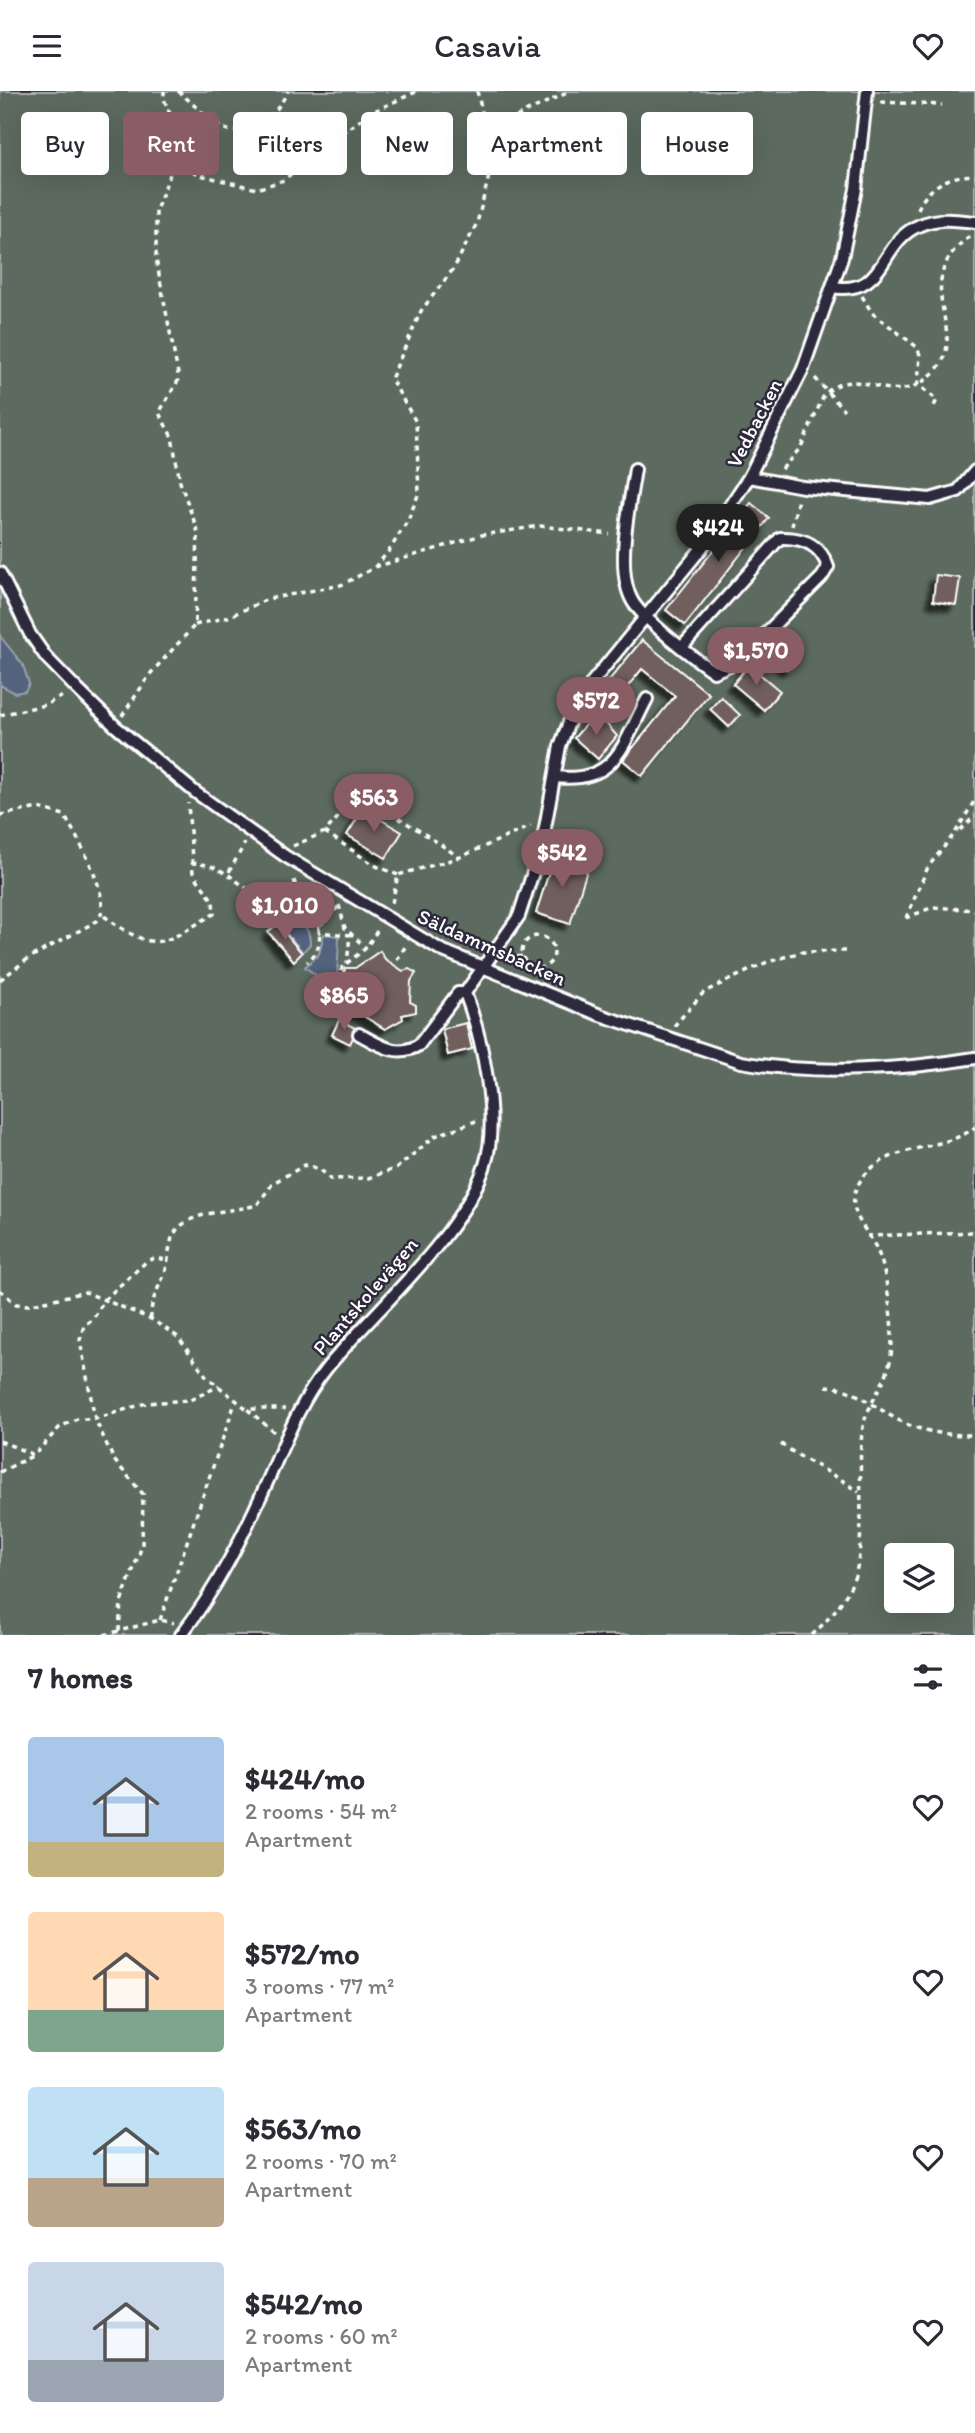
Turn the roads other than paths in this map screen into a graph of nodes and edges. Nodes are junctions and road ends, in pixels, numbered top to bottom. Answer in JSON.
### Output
{"nodes":[{"id":1,"x":866,"y":96,"type":"edge"},
{"id":2,"x":975,"y":222,"type":"edge"},
{"id":3,"x":832,"y":288,"type":"junction"},
{"id":4,"x":635,"y":470,"type":"dead end"},
{"id":5,"x":974,"y":473,"type":"edge"},
{"id":6,"x":749,"y":477,"type":"junction"},
{"id":7,"x":0,"y":573,"type":"edge"},
{"id":8,"x":645,"y":614,"type":"junction"},
{"id":9,"x":682,"y":647,"type":"junction"},
{"id":10,"x":647,"y":699,"type":"dead end"},
{"id":11,"x":555,"y":777,"type":"junction"},
{"id":12,"x":482,"y":968,"type":"junction"},
{"id":13,"x":465,"y":993,"type":"junction"},
{"id":14,"x":359,"y":1034,"type":"dead end"},
{"id":15,"x":975,"y":1058,"type":"edge"},
{"id":16,"x":181,"y":1635,"type":"edge"}],
"edges":[{"from":1,"to":3,"type":"lane","name":"Vedbacken"},
{"from":2,"to":3,"type":"lane"},
{"from":3,"to":6,"type":"lane","name":"Vedbacken"},
{"from":4,"to":8,"type":"lane"},
{"from":5,"to":6,"type":"lane"},
{"from":6,"to":8,"type":"lane","name":"Vedbacken"},
{"from":7,"to":12,"type":"lane","name":"Säldammsbacken"},
{"from":8,"to":9,"type":"lane"},
{"from":8,"to":11,"type":"lane","name":"Vedbacken"},
{"from":9,"to":9,"type":"lane"},
{"from":10,"to":11,"type":"lane"},
{"from":11,"to":12,"type":"lane","name":"Vedbacken"},
{"from":12,"to":13,"type":"lane"},
{"from":12,"to":15,"type":"lane","name":"Säldammsbacken"},
{"from":13,"to":14,"type":"lane"},
{"from":13,"to":16,"type":"lane","name":"Plantskolevägen"}]}
